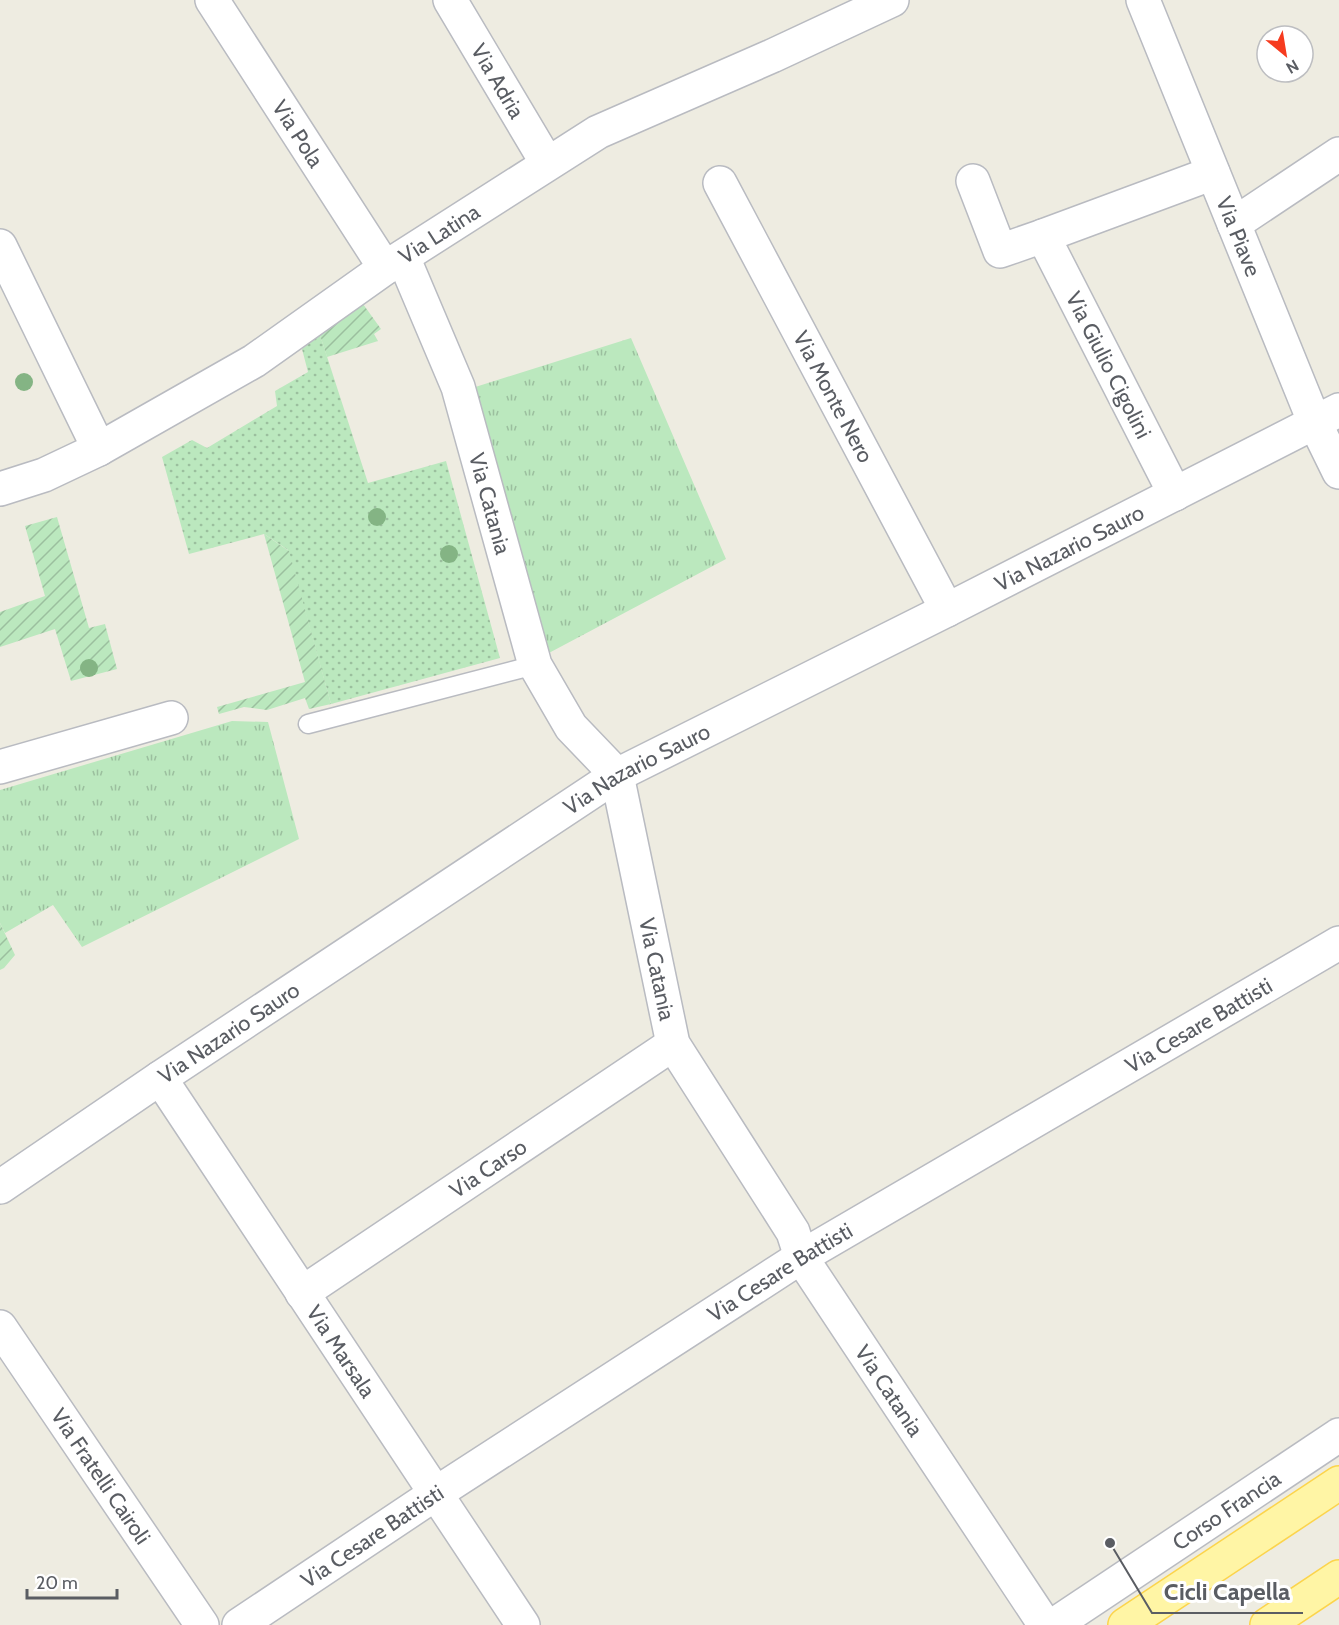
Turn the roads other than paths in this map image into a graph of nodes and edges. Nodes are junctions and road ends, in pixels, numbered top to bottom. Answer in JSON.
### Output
{"nodes":[{"id":1,"x":212,"y":0,"type":"edge"},
{"id":2,"x":450,"y":0,"type":"edge"},
{"id":3,"x":892,"y":0,"type":"edge"},
{"id":4,"x":1143,"y":0,"type":"edge"},
{"id":5,"x":1339,"y":154,"type":"edge"},
{"id":6,"x":547,"y":163,"type":"junction"},
{"id":7,"x":1213,"y":172,"type":"junction"},
{"id":8,"x":973,"y":181,"type":"dead end"},
{"id":9,"x":720,"y":183,"type":"dead end"},
{"id":10,"x":1234,"y":224,"type":"junction"},
{"id":11,"x":1043,"y":236,"type":"junction"},
{"id":12,"x":0,"y":246,"type":"edge"},
{"id":13,"x":394,"y":262,"type":"junction"},
{"id":14,"x":1327,"y":415,"type":"edge"},
{"id":15,"x":99,"y":449,"type":"junction"},
{"id":16,"x":1339,"y":472,"type":"edge"},
{"id":17,"x":0,"y":489,"type":"edge"},
{"id":18,"x":1175,"y":494,"type":"junction"},
{"id":19,"x":947,"y":610,"type":"junction"},
{"id":20,"x":535,"y":665,"type":"junction"},
{"id":21,"x":171,"y":718,"type":"dead end"},
{"id":22,"x":308,"y":724,"type":"dead end"},
{"id":23,"x":0,"y":767,"type":"edge"},
{"id":24,"x":617,"y":775,"type":"junction"},
{"id":25,"x":1339,"y":943,"type":"edge"},
{"id":26,"x":673,"y":1044,"type":"junction"},
{"id":27,"x":160,"y":1078,"type":"junction"},
{"id":28,"x":0,"y":1187,"type":"edge"},
{"id":29,"x":801,"y":1257,"type":"junction"},
{"id":30,"x":302,"y":1293,"type":"junction"},
{"id":31,"x":0,"y":1327,"type":"edge"},
{"id":32,"x":1339,"y":1435,"type":"edge"},
{"id":33,"x":1339,"y":1484,"type":"edge"},
{"id":34,"x":435,"y":1494,"type":"junction"},
{"id":35,"x":1339,"y":1577,"type":"edge"},
{"id":36,"x":202,"y":1625,"type":"edge"},
{"id":37,"x":239,"y":1625,"type":"edge"},
{"id":38,"x":523,"y":1625,"type":"edge"},
{"id":39,"x":1045,"y":1625,"type":"edge"},
{"id":40,"x":1054,"y":1625,"type":"edge"},
{"id":41,"x":1125,"y":1625,"type":"edge"},
{"id":42,"x":1267,"y":1625,"type":"edge"}],
"edges":[{"from":1,"to":13,"type":"street","name":"Via Pola"},
{"from":2,"to":6,"type":"street","name":"Via Adria"},
{"from":3,"to":6,"type":"street","name":"Via Latina"},
{"from":4,"to":7,"type":"street","name":"Via Piave"},
{"from":5,"to":10,"type":"street"},
{"from":6,"to":13,"type":"street","name":"Via Latina"},
{"from":7,"to":10,"type":"street","name":"Via Piave"},
{"from":7,"to":11,"type":"street"},
{"from":8,"to":11,"type":"street"},
{"from":9,"to":19,"type":"street","name":"Via Monte Nero"},
{"from":10,"to":14,"type":"street","name":"Via Piave"},
{"from":11,"to":18,"type":"street","name":"Via Giulio Cigolini"},
{"from":12,"to":15,"type":"street"},
{"from":13,"to":15,"type":"street","name":"Via Latina"},
{"from":13,"to":20,"type":"street","name":"Via Catania"},
{"from":14,"to":16,"type":"street","name":"Via Piave"},
{"from":14,"to":18,"type":"street","name":"Via Nazario Sauro"},
{"from":15,"to":17,"type":"street","name":"Via Latina"},
{"from":18,"to":19,"type":"street","name":"Via Nazario Sauro"},
{"from":19,"to":24,"type":"street","name":"Via Nazario Sauro"},
{"from":20,"to":22,"type":"lane"},
{"from":20,"to":24,"type":"street","name":"Via Catania"},
{"from":21,"to":23,"type":"street"},
{"from":24,"to":26,"type":"street","name":"Via Catania"},
{"from":24,"to":27,"type":"street","name":"Via Nazario Sauro"},
{"from":25,"to":29,"type":"street","name":"Via Cesare Battisti"},
{"from":26,"to":29,"type":"street","name":"Via Catania"},
{"from":26,"to":30,"type":"street","name":"Via Carso"},
{"from":27,"to":28,"type":"street","name":"Via Nazario Sauro"},
{"from":27,"to":30,"type":"street","name":"Via Marsala"},
{"from":29,"to":34,"type":"street","name":"Via Cesare Battisti"},
{"from":29,"to":39,"type":"street","name":"Via Catania"},
{"from":30,"to":34,"type":"street","name":"Via Marsala"},
{"from":31,"to":36,"type":"street","name":"Via Fratelli Cairoli"},
{"from":32,"to":40,"type":"street","name":"Corso Francia"},
{"from":33,"to":41,"type":"main road","name":"Corso Francia"},
{"from":34,"to":37,"type":"street","name":"Via Cesare Battisti"},
{"from":34,"to":38,"type":"street","name":"Via Marsala"},
{"from":35,"to":42,"type":"main road"}]}
